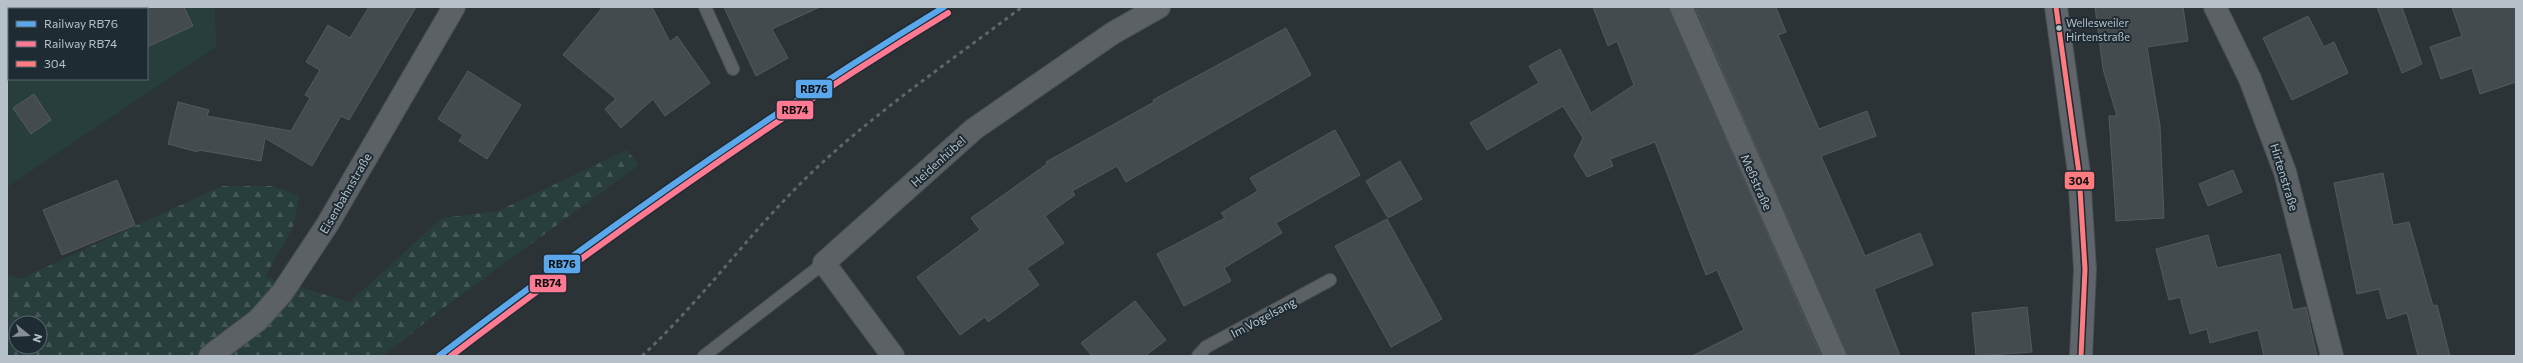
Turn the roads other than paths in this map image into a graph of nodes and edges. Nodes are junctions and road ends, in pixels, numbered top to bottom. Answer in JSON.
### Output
{"nodes":[{"id":1,"x":454,"y":7,"type":"edge"},
{"id":2,"x":705,"y":7,"type":"edge"},
{"id":3,"x":1159,"y":7,"type":"edge"},
{"id":4,"x":1681,"y":7,"type":"edge"},
{"id":5,"x":2056,"y":7,"type":"edge"},
{"id":6,"x":2215,"y":7,"type":"edge"},
{"id":7,"x":733,"y":69,"type":"dead end"},
{"id":8,"x":824,"y":263,"type":"junction"},
{"id":9,"x":1330,"y":280,"type":"dead end"},
{"id":10,"x":210,"y":356,"type":"edge"},
{"id":11,"x":704,"y":356,"type":"edge"},
{"id":12,"x":893,"y":356,"type":"edge"},
{"id":13,"x":1198,"y":356,"type":"edge"},
{"id":14,"x":1835,"y":356,"type":"edge"},
{"id":15,"x":2081,"y":356,"type":"edge"},
{"id":16,"x":2332,"y":356,"type":"edge"}],
"edges":[{"from":1,"to":10,"type":"street","name":"Eisenbahnstraße"},
{"from":2,"to":7,"type":"lane"},
{"from":3,"to":8,"type":"street","name":"Heidenhübel"},
{"from":4,"to":14,"type":"street","name":"Meßstraße"},
{"from":5,"to":15,"type":"main road"},
{"from":6,"to":16,"type":"street","name":"Hirtenstraße"},
{"from":8,"to":11,"type":"lane"},
{"from":8,"to":12,"type":"street"},
{"from":9,"to":13,"type":"lane","name":"Im Vogelsang"}]}
